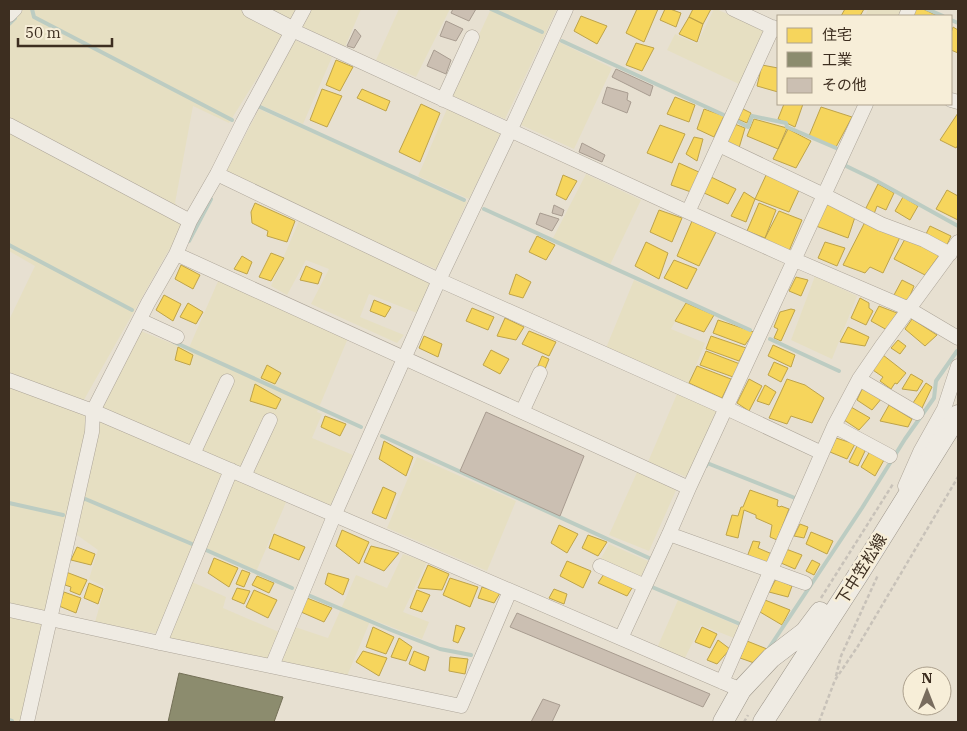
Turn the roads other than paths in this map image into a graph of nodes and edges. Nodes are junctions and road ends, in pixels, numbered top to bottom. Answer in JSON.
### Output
{"nodes":[{"id":1,"x":15,"y":9,"type":"edge"},
{"id":2,"x":251,"y":9,"type":"edge"},
{"id":3,"x":304,"y":9,"type":"edge"},
{"id":4,"x":566,"y":9,"type":"edge"},
{"id":5,"x":735,"y":9,"type":"edge"},
{"id":6,"x":9,"y":15,"type":"edge"},
{"id":7,"x":775,"y":29,"type":"edge"},
{"id":8,"x":292,"y":30,"type":"junction"},
{"id":9,"x":472,"y":37,"type":"dead end"},
{"id":10,"x":443,"y":100,"type":"junction"},
{"id":11,"x":866,"y":105,"type":"edge"},
{"id":12,"x":9,"y":125,"type":"edge"},
{"id":13,"x":510,"y":131,"type":"junction"},
{"id":14,"x":719,"y":145,"type":"junction"},
{"id":15,"x":216,"y":174,"type":"junction"},
{"id":16,"x":824,"y":195,"type":"junction"},
{"id":17,"x":688,"y":212,"type":"junction"},
{"id":18,"x":190,"y":221,"type":"junction"},
{"id":19,"x":958,"y":242,"type":"edge"},
{"id":20,"x":176,"y":254,"type":"junction"},
{"id":21,"x":950,"y":254,"type":"junction"},
{"id":22,"x":795,"y":260,"type":"junction"},
{"id":23,"x":439,"y":280,"type":"junction"},
{"id":24,"x":909,"y":309,"type":"junction"},
{"id":25,"x":140,"y":320,"type":"junction"},
{"id":26,"x":177,"y":337,"type":"dead end"},
{"id":27,"x":958,"y":338,"type":"edge"},
{"id":28,"x":404,"y":358,"type":"junction"},
{"id":29,"x":958,"y":366,"type":"edge"},
{"id":30,"x":540,"y":373,"type":"dead end"},
{"id":31,"x":9,"y":380,"type":"edge"},
{"id":32,"x":859,"y":380,"type":"junction"},
{"id":33,"x":227,"y":381,"type":"dead end"},
{"id":34,"x":726,"y":408,"type":"junction"},
{"id":35,"x":93,"y":411,"type":"junction"},
{"id":36,"x":522,"y":412,"type":"junction"},
{"id":37,"x":917,"y":413,"type":"dead end"},
{"id":38,"x":958,"y":415,"type":"edge"},
{"id":39,"x":270,"y":420,"type":"dead end"},
{"id":40,"x":834,"y":426,"type":"junction"},
{"id":41,"x":822,"y":453,"type":"junction"},
{"id":42,"x":193,"y":454,"type":"junction"},
{"id":43,"x":890,"y":456,"type":"dead end"},
{"id":44,"x":231,"y":470,"type":"junction"},
{"id":45,"x":244,"y":476,"type":"junction"},
{"id":46,"x":689,"y":488,"type":"junction"},
{"id":47,"x":899,"y":490,"type":"junction"},
{"id":48,"x":334,"y":516,"type":"junction"},
{"id":49,"x":669,"y":534,"type":"junction"},
{"id":50,"x":600,"y":566,"type":"dead end"},
{"id":51,"x":770,"y":571,"type":"junction"},
{"id":52,"x":869,"y":573,"type":"junction"},
{"id":53,"x":805,"y":583,"type":"dead end"},
{"id":54,"x":645,"y":586,"type":"junction"},
{"id":55,"x":510,"y":591,"type":"junction"},
{"id":56,"x":9,"y":610,"type":"edge"},
{"id":57,"x":50,"y":618,"type":"junction"},
{"id":58,"x":621,"y":638,"type":"junction"},
{"id":59,"x":160,"y":643,"type":"junction"},
{"id":60,"x":272,"y":666,"type":"junction"},
{"id":61,"x":722,"y":682,"type":"junction"},
{"id":62,"x":741,"y":690,"type":"junction"},
{"id":63,"x":756,"y":718,"type":"edge"},
{"id":64,"x":27,"y":722,"type":"edge"},
{"id":65,"x":724,"y":722,"type":"edge"}],
"edges":[{"from":1,"to":6,"type":"street"},
{"from":2,"to":8,"type":"street"},
{"from":3,"to":8,"type":"street"},
{"from":4,"to":13,"type":"street"},
{"from":5,"to":7,"type":"street"},
{"from":7,"to":14,"type":"street"},
{"from":8,"to":10,"type":"street"},
{"from":8,"to":15,"type":"street"},
{"from":9,"to":10,"type":"street"},
{"from":10,"to":13,"type":"street"},
{"from":11,"to":16,"type":"street"},
{"from":12,"to":18,"type":"street"},
{"from":13,"to":17,"type":"street"},
{"from":13,"to":23,"type":"street"},
{"from":14,"to":16,"type":"street"},
{"from":14,"to":17,"type":"street"},
{"from":15,"to":18,"type":"street"},
{"from":15,"to":23,"type":"street"},
{"from":16,"to":21,"type":"street"},
{"from":16,"to":22,"type":"street"},
{"from":17,"to":22,"type":"street"},
{"from":18,"to":20,"type":"street"},
{"from":19,"to":21,"type":"street"},
{"from":20,"to":25,"type":"street"},
{"from":20,"to":28,"type":"street"},
{"from":21,"to":24,"type":"street"},
{"from":22,"to":24,"type":"street"},
{"from":22,"to":34,"type":"street"},
{"from":23,"to":28,"type":"street"},
{"from":23,"to":34,"type":"street"},
{"from":24,"to":27,"type":"street"},
{"from":24,"to":32,"type":"street"},
{"from":25,"to":26,"type":"street"},
{"from":25,"to":35,"type":"street"},
{"from":28,"to":36,"type":"street"},
{"from":28,"to":48,"type":"street"},
{"from":29,"to":47,"type":"street"},
{"from":30,"to":36,"type":"street"},
{"from":31,"to":35,"type":"street"},
{"from":32,"to":37,"type":"street"},
{"from":32,"to":40,"type":"street"},
{"from":33,"to":42,"type":"street"},
{"from":34,"to":41,"type":"street"},
{"from":34,"to":46,"type":"street"},
{"from":35,"to":42,"type":"street"},
{"from":35,"to":57,"type":"street"},
{"from":36,"to":46,"type":"street"},
{"from":38,"to":47,"type":"main road","name":"下中笠松線"},
{"from":39,"to":45,"type":"street"},
{"from":40,"to":41,"type":"street"},
{"from":40,"to":43,"type":"street"},
{"from":41,"to":51,"type":"street"},
{"from":42,"to":44,"type":"street"},
{"from":44,"to":45,"type":"street"},
{"from":44,"to":59,"type":"street"},
{"from":45,"to":48,"type":"street"},
{"from":46,"to":49,"type":"street"},
{"from":47,"to":52,"type":"main road","name":"下中笠松線"},
{"from":48,"to":55,"type":"street"},
{"from":48,"to":60,"type":"street"},
{"from":49,"to":51,"type":"street"},
{"from":49,"to":54,"type":"street"},
{"from":50,"to":54,"type":"street"},
{"from":51,"to":53,"type":"street"},
{"from":51,"to":61,"type":"street"},
{"from":52,"to":62,"type":"main road"},
{"from":52,"to":63,"type":"main road","name":"下中笠松線"},
{"from":54,"to":58,"type":"street"},
{"from":55,"to":58,"type":"street"},
{"from":55,"to":60,"type":"street"},
{"from":56,"to":57,"type":"street"},
{"from":57,"to":59,"type":"street"},
{"from":57,"to":64,"type":"street"},
{"from":58,"to":61,"type":"street"},
{"from":59,"to":60,"type":"street"},
{"from":61,"to":62,"type":"street"},
{"from":62,"to":65,"type":"main road"}]}
